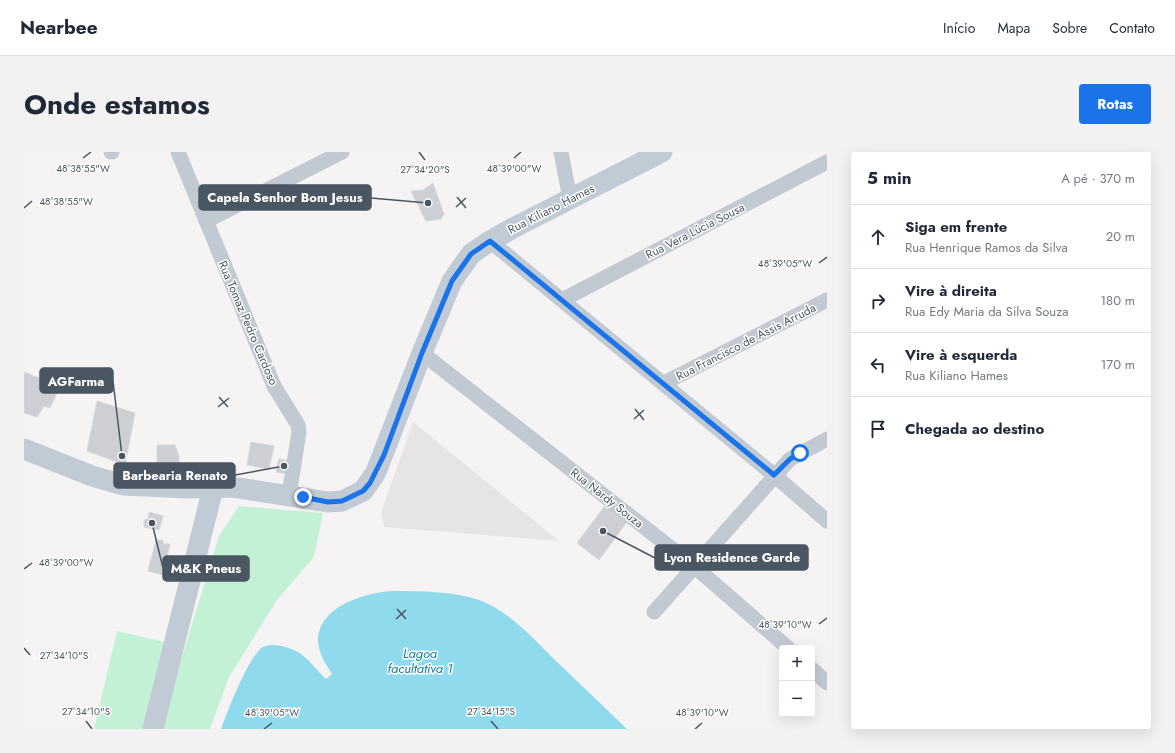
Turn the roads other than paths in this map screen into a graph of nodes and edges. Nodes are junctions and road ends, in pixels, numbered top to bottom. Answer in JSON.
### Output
{"nodes":[{"id":1,"x":178,"y":152,"type":"edge"},
{"id":2,"x":342,"y":152,"type":"edge"},
{"id":3,"x":561,"y":152,"type":"edge"},
{"id":4,"x":662,"y":152,"type":"edge"},
{"id":5,"x":827,"y":162,"type":"edge"},
{"id":6,"x":570,"y":199,"type":"junction"},
{"id":7,"x":206,"y":221,"type":"junction"},
{"id":8,"x":490,"y":241,"type":"junction"},
{"id":9,"x":562,"y":300,"type":"junction"},
{"id":10,"x":827,"y":300,"type":"edge"},
{"id":11,"x":422,"y":353,"type":"junction"},
{"id":12,"x":664,"y":384,"type":"junction"},
{"id":13,"x":827,"y":439,"type":"edge"},
{"id":14,"x":24,"y":449,"type":"edge"},
{"id":15,"x":774,"y":475,"type":"junction"},
{"id":16,"x":213,"y":488,"type":"junction"},
{"id":17,"x":289,"y":495,"type":"junction"},
{"id":18,"x":827,"y":521,"type":"edge"},
{"id":19,"x":694,"y":566,"type":"junction"},
{"id":20,"x":654,"y":612,"type":"dead end"},
{"id":21,"x":785,"y":645,"type":"edge"},
{"id":22,"x":815,"y":673,"type":"edge"},
{"id":23,"x":827,"y":683,"type":"edge"},
{"id":24,"x":153,"y":729,"type":"edge"}],
"edges":[{"from":1,"to":7,"type":"street","name":"Rua Tomaz Pedro Cardoso"},
{"from":2,"to":7,"type":"street"},
{"from":3,"to":6,"type":"street"},
{"from":4,"to":6,"type":"main road","name":"Rua Kiliano Hames"},
{"from":5,"to":9,"type":"street","name":"Rua Vera Lúcia Sousa"},
{"from":6,"to":8,"type":"main road","name":"Rua Kiliano Hames"},
{"from":7,"to":17,"type":"street","name":"Rua Tomaz Pedro Cardoso"},
{"from":8,"to":9,"type":"street"},
{"from":8,"to":11,"type":"main road","name":"Rua Kiliano Hames"},
{"from":9,"to":12,"type":"street"},
{"from":10,"to":12,"type":"street","name":"Rua Francisco de Assis Arruda"},
{"from":11,"to":17,"type":"main road","name":"Rua Kiliano Hames"},
{"from":11,"to":19,"type":"street","name":"Rua Nardy Souza"},
{"from":12,"to":15,"type":"street"},
{"from":13,"to":15,"type":"street"},
{"from":14,"to":16,"type":"main road","name":"Rua Kiliano Hames"},
{"from":15,"to":18,"type":"street"},
{"from":15,"to":19,"type":"street"},
{"from":16,"to":17,"type":"main road","name":"Rua Kiliano Hames"},
{"from":16,"to":24,"type":"main road"},
{"from":19,"to":20,"type":"street"},
{"from":19,"to":21,"type":"street","name":"Rua Nardy Souza"},
{"from":22,"to":23,"type":"street"}]}
